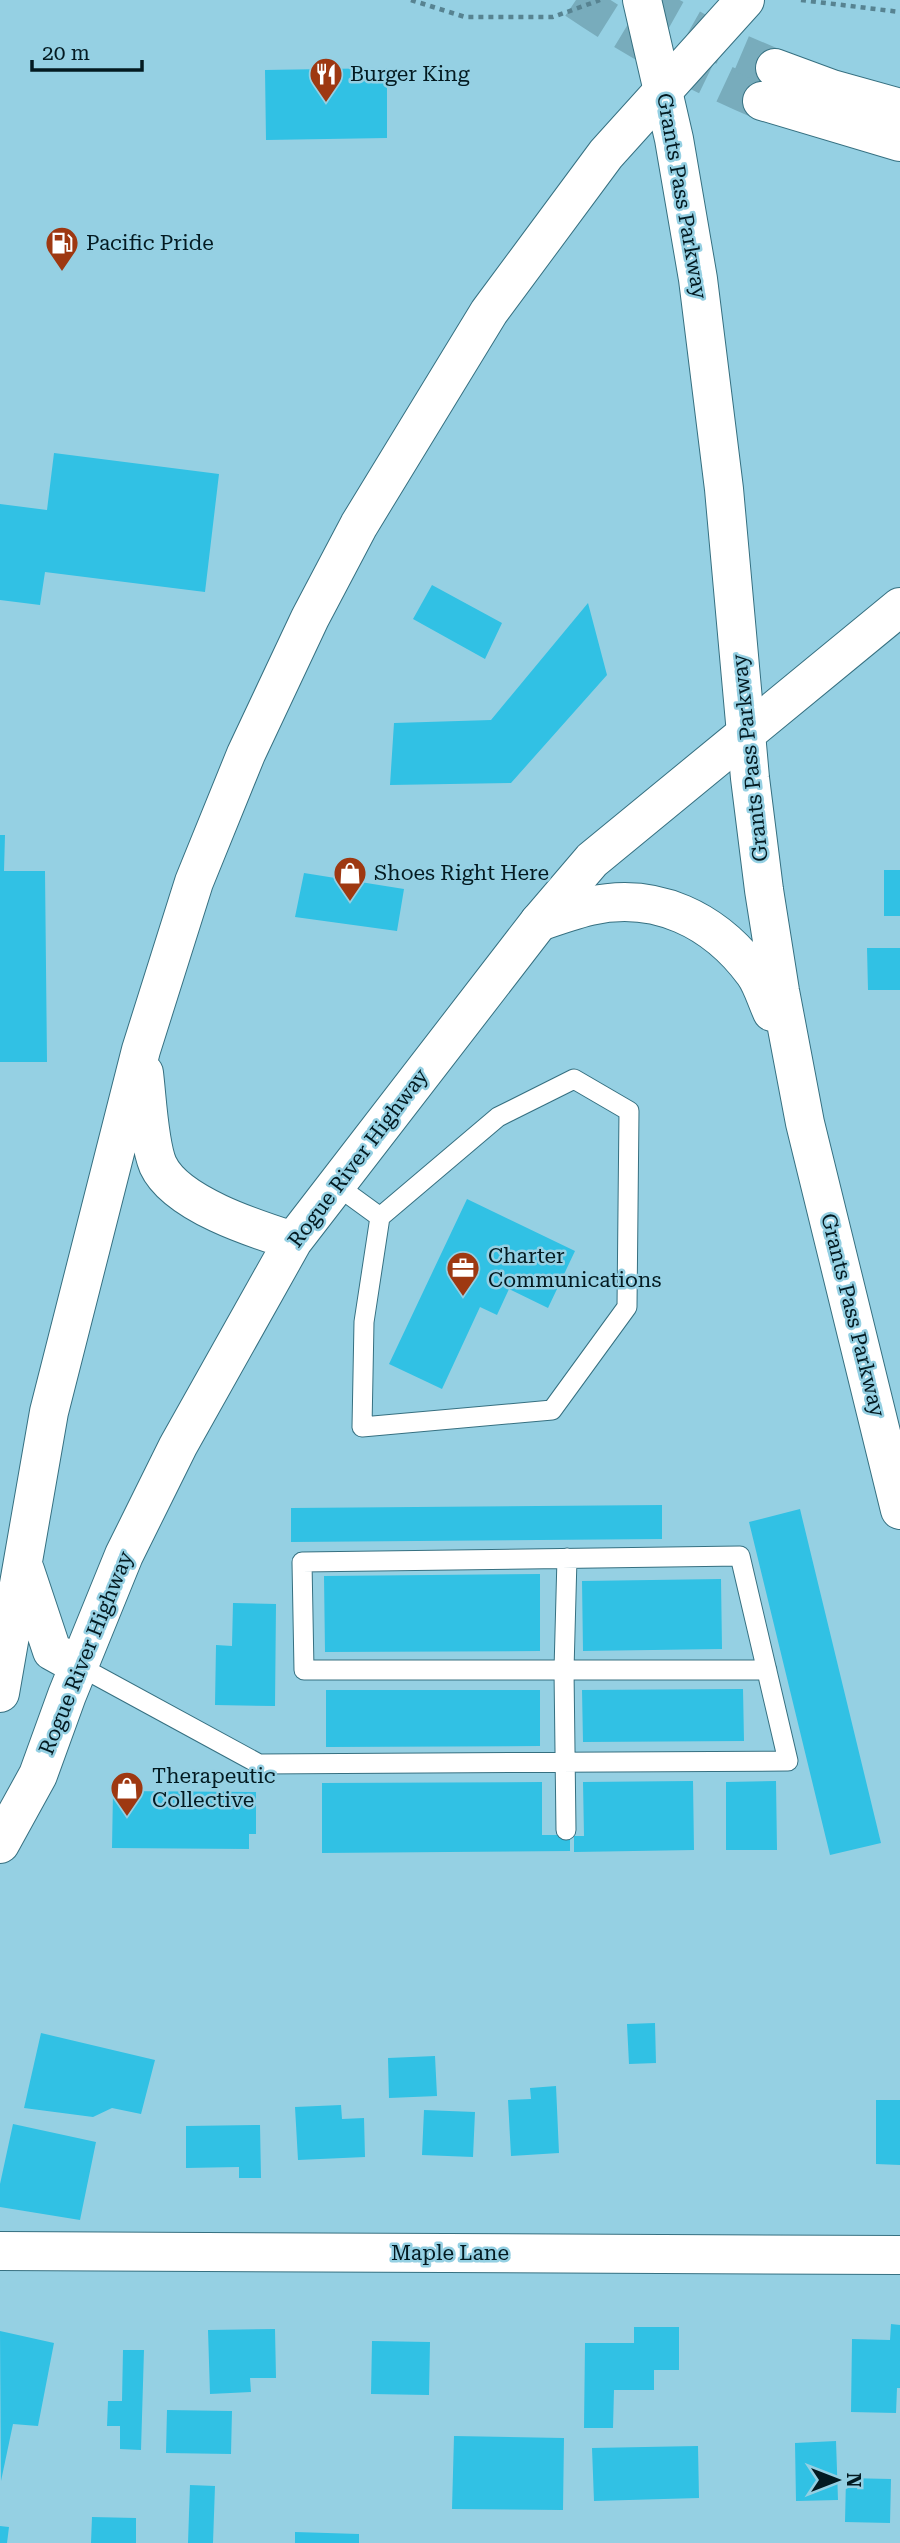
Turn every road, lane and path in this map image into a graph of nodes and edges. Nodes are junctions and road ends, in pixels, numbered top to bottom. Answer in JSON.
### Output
{"nodes":[{"id":1,"x":411,"y":0,"type":"edge"},
{"id":2,"x":600,"y":0,"type":"edge"},
{"id":3,"x":642,"y":0,"type":"edge"},
{"id":4,"x":745,"y":0,"type":"edge"},
{"id":5,"x":802,"y":0,"type":"edge"},
{"id":6,"x":900,"y":12,"type":"edge"},
{"id":7,"x":663,"y":91,"type":"junction"},
{"id":8,"x":900,"y":108,"type":"edge"},
{"id":9,"x":900,"y":142,"type":"edge"},
{"id":10,"x":900,"y":607,"type":"edge"},
{"id":11,"x":746,"y":734,"type":"junction"},
{"id":12,"x":539,"y":922,"type":"junction"},
{"id":13,"x":141,"y":1050,"type":"junction"},
{"id":14,"x":797,"y":1070,"type":"junction"},
{"id":15,"x":336,"y":1185,"type":"junction"},
{"id":16,"x":380,"y":1217,"type":"junction"},
{"id":17,"x":293,"y":1241,"type":"junction"},
{"id":18,"x":900,"y":1510,"type":"edge"},
{"id":19,"x":567,"y":1558,"type":"junction"},
{"id":20,"x":23,"y":1562,"type":"junction"},
{"id":21,"x":79,"y":1667,"type":"junction"},
{"id":22,"x":564,"y":1670,"type":"junction"},
{"id":23,"x":767,"y":1670,"type":"junction"},
{"id":24,"x":0,"y":1693,"type":"edge"},
{"id":25,"x":565,"y":1762,"type":"junction"},
{"id":26,"x":566,"y":1830,"type":"dead end"},
{"id":27,"x":0,"y":1844,"type":"edge"},
{"id":28,"x":0,"y":2251,"type":"edge"},
{"id":29,"x":900,"y":2255,"type":"edge"}],
"edges":[{"from":1,"to":2,"type":"path"},
{"from":3,"to":7,"type":"main road","name":"Grants Pass Parkway"},
{"from":4,"to":7,"type":"main road"},
{"from":5,"to":6,"type":"path"},
{"from":7,"to":11,"type":"main road","name":"Grants Pass Parkway"},
{"from":7,"to":13,"type":"main road"},
{"from":8,"to":9,"type":"main road"},
{"from":10,"to":11,"type":"main road","name":"Rogue River Highway"},
{"from":11,"to":12,"type":"main road","name":"Rogue River Highway"},
{"from":11,"to":14,"type":"main road","name":"Grants Pass Parkway"},
{"from":12,"to":14,"type":"main road"},
{"from":12,"to":15,"type":"main road","name":"Rogue River Highway"},
{"from":13,"to":17,"type":"main road"},
{"from":13,"to":20,"type":"main road"},
{"from":14,"to":18,"type":"main road","name":"Grants Pass Parkway"},
{"from":15,"to":16,"type":"lane"},
{"from":15,"to":17,"type":"main road","name":"Rogue River Highway"},
{"from":16,"to":16,"type":"lane"},
{"from":17,"to":21,"type":"main road","name":"Rogue River Highway"},
{"from":19,"to":22,"type":"lane"},
{"from":19,"to":22,"type":"lane"},
{"from":19,"to":23,"type":"lane"},
{"from":20,"to":21,"type":"main road"},
{"from":20,"to":24,"type":"main road"},
{"from":21,"to":25,"type":"lane"},
{"from":21,"to":27,"type":"main road","name":"Rogue River Highway"},
{"from":22,"to":23,"type":"lane"},
{"from":22,"to":25,"type":"lane"},
{"from":23,"to":25,"type":"lane"},
{"from":25,"to":26,"type":"lane"},
{"from":28,"to":29,"type":"main road","name":"Maple Lane"}]}
